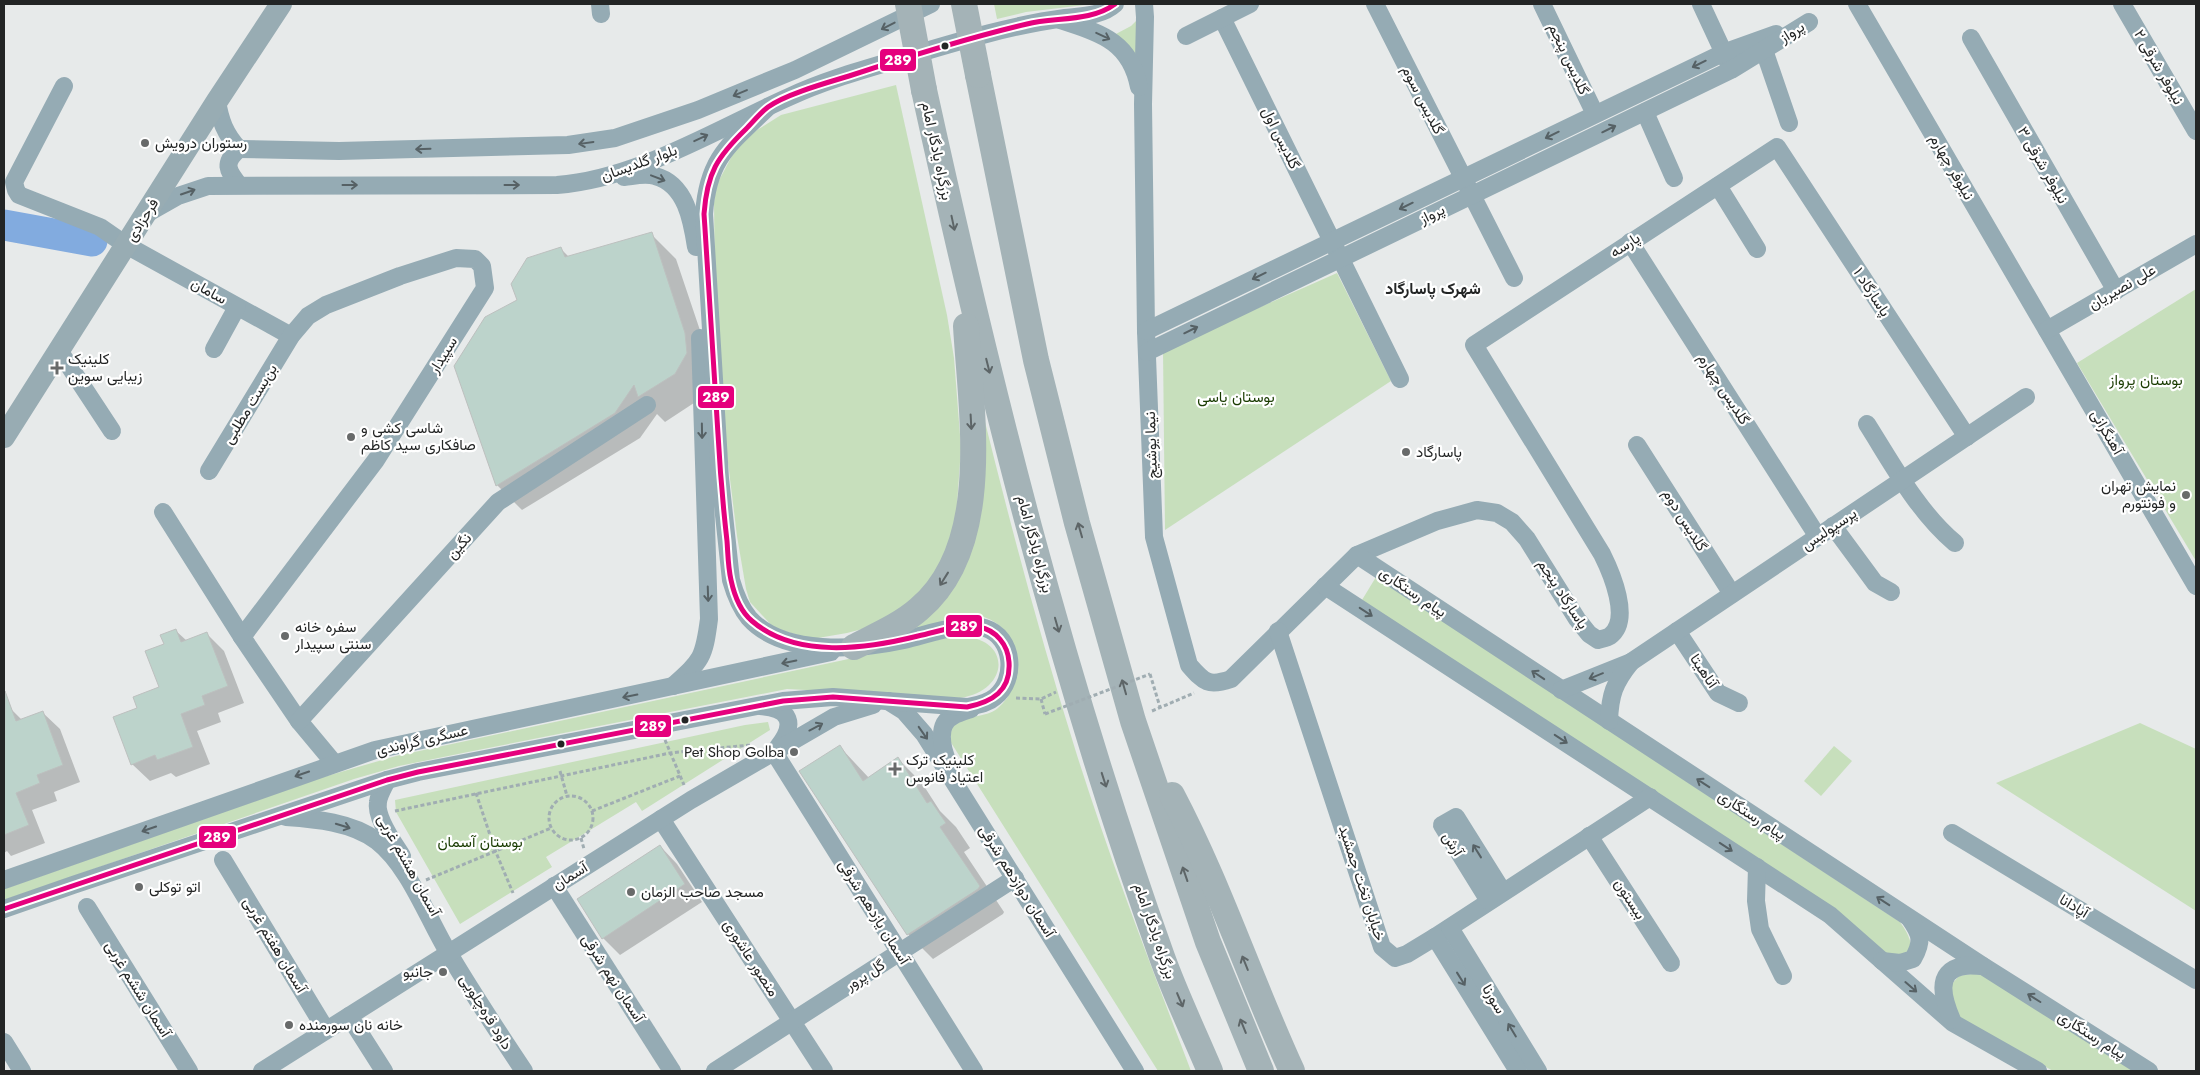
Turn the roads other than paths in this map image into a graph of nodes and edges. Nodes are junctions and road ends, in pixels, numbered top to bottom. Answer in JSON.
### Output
{"nodes":[{"id":1,"x":281,"y":4,"type":"edge"},
{"id":2,"x":908,"y":4,"type":"edge"},
{"id":3,"x":931,"y":4,"type":"edge"},
{"id":4,"x":964,"y":4,"type":"edge"},
{"id":5,"x":1115,"y":4,"type":"edge"},
{"id":6,"x":1144,"y":4,"type":"edge"},
{"id":7,"x":1250,"y":4,"type":"edge"},
{"id":8,"x":1375,"y":4,"type":"edge"},
{"id":9,"x":1542,"y":4,"type":"edge"},
{"id":10,"x":1700,"y":4,"type":"edge"},
{"id":11,"x":1858,"y":4,"type":"edge"},
{"id":12,"x":2122,"y":4,"type":"edge"},
{"id":13,"x":1222,"y":18,"type":"junction"},
{"id":14,"x":1057,"y":19,"type":"junction"},
{"id":15,"x":1186,"y":36,"type":"dead end"},
{"id":16,"x":1971,"y":38,"type":"dead end"},
{"id":17,"x":1764,"y":50,"type":"junction"},
{"id":18,"x":1723,"y":52,"type":"junction"},
{"id":19,"x":1731,"y":70,"type":"junction"},
{"id":20,"x":64,"y":86,"type":"dead end"},
{"id":21,"x":217,"y":101,"type":"junction"},
{"id":22,"x":1143,"y":104,"type":"junction"},
{"id":23,"x":768,"y":107,"type":"junction"},
{"id":24,"x":1644,"y":112,"type":"junction"},
{"id":25,"x":1595,"y":114,"type":"junction"},
{"id":26,"x":1789,"y":123,"type":"dead end"},
{"id":27,"x":2196,"y":131,"type":"edge"},
{"id":28,"x":1777,"y":147,"type":"joint"},
{"id":29,"x":239,"y":149,"type":"junction"},
{"id":30,"x":1462,"y":178,"type":"junction"},
{"id":31,"x":1674,"y":178,"type":"dead end"},
{"id":32,"x":593,"y":180,"type":"junction"},
{"id":33,"x":239,"y":185,"type":"junction"},
{"id":34,"x":1718,"y":186,"type":"junction"},
{"id":35,"x":1471,"y":195,"type":"junction"},
{"id":36,"x":145,"y":214,"type":"junction"},
{"id":37,"x":1332,"y":241,"type":"junction"},
{"id":38,"x":1630,"y":242,"type":"junction"},
{"id":39,"x":2196,"y":244,"type":"edge"},
{"id":40,"x":126,"y":246,"type":"junction"},
{"id":41,"x":1757,"y":248,"type":"dead end"},
{"id":42,"x":1340,"y":258,"type":"junction"},
{"id":43,"x":963,"y":268,"type":"junction"},
{"id":44,"x":1514,"y":278,"type":"dead end"},
{"id":45,"x":2116,"y":291,"type":"junction"},
{"id":46,"x":237,"y":307,"type":"junction"},
{"id":47,"x":2047,"y":330,"type":"junction"},
{"id":48,"x":1146,"y":331,"type":"junction"},
{"id":49,"x":291,"y":336,"type":"junction"},
{"id":50,"x":1474,"y":345,"type":"joint"},
{"id":51,"x":214,"y":349,"type":"dead end"},
{"id":52,"x":60,"y":352,"type":"junction"},
{"id":53,"x":1147,"y":352,"type":"junction"},
{"id":54,"x":1400,"y":379,"type":"dead end"},
{"id":55,"x":2026,"y":397,"type":"dead end"},
{"id":56,"x":647,"y":404,"type":"dead end"},
{"id":57,"x":1867,"y":424,"type":"dead end"},
{"id":58,"x":112,"y":431,"type":"dead end"},
{"id":59,"x":4,"y":437,"type":"edge"},
{"id":60,"x":1967,"y":437,"type":"junction"},
{"id":61,"x":1637,"y":445,"type":"dead end"},
{"id":62,"x":209,"y":471,"type":"dead end"},
{"id":63,"x":1902,"y":480,"type":"junction"},
{"id":64,"x":163,"y":512,"type":"dead end"},
{"id":65,"x":1833,"y":526,"type":"junction"},
{"id":66,"x":1818,"y":537,"type":"junction"},
{"id":67,"x":1955,"y":543,"type":"dead end"},
{"id":68,"x":1357,"y":555,"type":"junction"},
{"id":69,"x":1325,"y":586,"type":"junction"},
{"id":70,"x":2196,"y":586,"type":"edge"},
{"id":71,"x":1891,"y":592,"type":"dead end"},
{"id":72,"x":1732,"y":594,"type":"junction"},
{"id":73,"x":1278,"y":631,"type":"junction"},
{"id":74,"x":1678,"y":631,"type":"junction"},
{"id":75,"x":242,"y":637,"type":"junction"},
{"id":76,"x":854,"y":647,"type":"junction"},
{"id":77,"x":1631,"y":662,"type":"junction"},
{"id":78,"x":672,"y":687,"type":"junction"},
{"id":79,"x":1561,"y":690,"type":"junction"},
{"id":80,"x":888,"y":701,"type":"junction"},
{"id":81,"x":1739,"y":703,"type":"dead end"},
{"id":82,"x":982,"y":704,"type":"junction"},
{"id":83,"x":754,"y":705,"type":"junction"},
{"id":84,"x":299,"y":721,"type":"junction"},
{"id":85,"x":1133,"y":721,"type":"junction"},
{"id":86,"x":1609,"y":721,"type":"junction"},
{"id":87,"x":774,"y":752,"type":"junction"},
{"id":88,"x":334,"y":763,"type":"junction"},
{"id":89,"x":387,"y":780,"type":"junction"},
{"id":90,"x":957,"y":786,"type":"junction"},
{"id":91,"x":1650,"y":797,"type":"junction"},
{"id":92,"x":278,"y":816,"type":"junction"},
{"id":93,"x":661,"y":819,"type":"junction"},
{"id":94,"x":1952,"y":833,"type":"dead end"},
{"id":95,"x":1589,"y":836,"type":"junction"},
{"id":96,"x":223,"y":860,"type":"dead end"},
{"id":97,"x":1757,"y":867,"type":"junction"},
{"id":98,"x":1015,"y":878,"type":"junction"},
{"id":99,"x":4,"y":880,"type":"edge"},
{"id":100,"x":554,"y":886,"type":"junction"},
{"id":101,"x":87,"y":907,"type":"dead end"},
{"id":102,"x":4,"y":910,"type":"edge"},
{"id":103,"x":1910,"y":918,"type":"junction"},
{"id":104,"x":1450,"y":928,"type":"junction"},
{"id":105,"x":1435,"y":937,"type":"junction"},
{"id":106,"x":452,"y":950,"type":"junction"},
{"id":107,"x":899,"y":953,"type":"junction"},
{"id":108,"x":1882,"y":961,"type":"junction"},
{"id":109,"x":1671,"y":963,"type":"dead end"},
{"id":110,"x":1983,"y":966,"type":"junction"},
{"id":111,"x":1783,"y":976,"type":"dead end"},
{"id":112,"x":2196,"y":980,"type":"edge"},
{"id":113,"x":349,"y":1016,"type":"junction"},
{"id":114,"x":792,"y":1022,"type":"junction"},
{"id":115,"x":1953,"y":1023,"type":"junction"},
{"id":116,"x":326,"y":1030,"type":"junction"},
{"id":117,"x":4,"y":1042,"type":"edge"},
{"id":118,"x":22,"y":1071,"type":"edge"},
{"id":119,"x":189,"y":1071,"type":"edge"},
{"id":120,"x":262,"y":1071,"type":"edge"},
{"id":121,"x":384,"y":1071,"type":"edge"},
{"id":122,"x":524,"y":1071,"type":"edge"},
{"id":123,"x":672,"y":1071,"type":"edge"},
{"id":124,"x":715,"y":1071,"type":"edge"},
{"id":125,"x":824,"y":1071,"type":"edge"},
{"id":126,"x":974,"y":1071,"type":"edge"},
{"id":127,"x":1135,"y":1071,"type":"edge"},
{"id":128,"x":1210,"y":1071,"type":"edge"},
{"id":129,"x":1261,"y":1071,"type":"edge"},
{"id":130,"x":1292,"y":1071,"type":"edge"},
{"id":131,"x":1518,"y":1071,"type":"edge"},
{"id":132,"x":1538,"y":1071,"type":"edge"},
{"id":133,"x":2038,"y":1071,"type":"edge"},
{"id":134,"x":2149,"y":1071,"type":"edge"}],
"edges":[{"from":1,"to":21,"type":"main road","name":"فرحزادی"},
{"from":2,"to":43,"type":"highway","name":"بزرگراه یادگار امام","one_way":true,"bridge":true},
{"from":3,"to":29,"type":"street","name":"بلوار گلدیسان","one_way":true},
{"from":85,"to":4,"type":"highway","one_way":true,"bridge":true},
{"from":5,"to":14,"type":"street","name":"بلوار گلدیسان"},
{"from":6,"to":22,"type":"street"},
{"from":7,"to":13,"type":"street"},
{"from":8,"to":30,"type":"street","name":"گلدیس سوم"},
{"from":9,"to":25,"type":"street","name":"گلدیس پنجم"},
{"from":10,"to":18,"type":"street"},
{"from":11,"to":47,"type":"street","name":"نیلوفر چهارم"},
{"from":12,"to":27,"type":"street","name":"نیلوفر شرقی ۲"},
{"from":13,"to":15,"type":"street"},
{"from":13,"to":37,"type":"street","name":"گلدیس اول"},
{"from":14,"to":22,"type":"street","one_way":true},
{"from":14,"to":23,"type":"street","name":"بلوار گلدیسان"},
{"from":16,"to":45,"type":"street","name":"نیلوفر شرقی ۳"},
{"from":17,"to":18,"type":"street","name":"پرواز"},
{"from":17,"to":19,"type":"street","name":"پرواز"},
{"from":17,"to":26,"type":"street"},
{"from":18,"to":19,"type":"street"},
{"from":18,"to":25,"type":"street","name":"پرواز","one_way":true},
{"from":19,"to":24,"type":"street","name":"پرواز"},
{"from":20,"to":40,"type":"street","name":"سامان"},
{"from":21,"to":29,"type":"street"},
{"from":21,"to":36,"type":"main road","name":"فرحزادی"},
{"from":22,"to":48,"type":"street","name":"نیما یوشیج"},
{"from":32,"to":23,"type":"street","name":"بلوار گلدیسان","one_way":true},
{"from":23,"to":76,"type":"street"},
{"from":24,"to":31,"type":"street"},
{"from":35,"to":24,"type":"street","name":"پرواز","one_way":true},
{"from":25,"to":30,"type":"street","name":"پرواز","one_way":true},
{"from":28,"to":34,"type":"street","name":"پارسه"},
{"from":28,"to":60,"type":"street","name":"پاسارگاد ۱"},
{"from":29,"to":33,"type":"street"},
{"from":30,"to":35,"type":"street","name":"گلدیس سوم"},
{"from":30,"to":37,"type":"street","name":"پرواز","one_way":true},
{"from":33,"to":32,"type":"street","name":"بلوار گلدیسان","one_way":true},
{"from":32,"to":78,"type":"street","one_way":true},
{"from":36,"to":33,"type":"street","name":"بلوار گلدیسان","one_way":true},
{"from":34,"to":38,"type":"street","name":"پارسه"},
{"from":34,"to":41,"type":"street"},
{"from":35,"to":42,"type":"street","name":"پرواز"},
{"from":35,"to":44,"type":"street"},
{"from":36,"to":40,"type":"main road","name":"فرحزادی"},
{"from":37,"to":42,"type":"street","name":"گلدیس اول"},
{"from":37,"to":48,"type":"street","name":"پرواز","one_way":true},
{"from":38,"to":50,"type":"street","name":"پارسه"},
{"from":38,"to":66,"type":"street","name":"گلدیس چهارم"},
{"from":39,"to":45,"type":"street","name":"علی نصیریان"},
{"from":40,"to":46,"type":"street","name":"سامان"},
{"from":40,"to":52,"type":"main road","name":"فرحزادی"},
{"from":53,"to":42,"type":"street","name":"پرواز","one_way":true},
{"from":42,"to":54,"type":"street"},
{"from":43,"to":76,"type":"highway","one_way":true},
{"from":43,"to":128,"type":"highway","name":"بزرگراه یادگار امام","one_way":true},
{"from":45,"to":47,"type":"street","name":"علی نصیریان"},
{"from":46,"to":49,"type":"street","name":"سامان"},
{"from":46,"to":51,"type":"street"},
{"from":47,"to":70,"type":"street","name":"آهنگرانی"},
{"from":48,"to":53,"type":"street","name":"نیما یوشیج"},
{"from":49,"to":62,"type":"street","name":"بن‌بست مطلبی"},
{"from":49,"to":75,"type":"street","name":"سپیدار"},
{"from":50,"to":68,"type":"street","name":"پاسارگاد پنجم"},
{"from":52,"to":58,"type":"street"},
{"from":52,"to":59,"type":"main road","name":"فرحزادی"},
{"from":53,"to":73,"type":"street","name":"نیما یوشیج"},
{"from":55,"to":60,"type":"street","name":"پرسپولیس"},
{"from":56,"to":84,"type":"street","name":"نگین"},
{"from":57,"to":63,"type":"street"},
{"from":60,"to":63,"type":"street","name":"پرسپولیس"},
{"from":61,"to":72,"type":"street","name":"گلدیس دوم"},
{"from":63,"to":65,"type":"street","name":"پرسپولیس"},
{"from":63,"to":67,"type":"street"},
{"from":64,"to":75,"type":"street"},
{"from":65,"to":66,"type":"street","name":"پرسپولیس"},
{"from":65,"to":71,"type":"street"},
{"from":66,"to":72,"type":"street","name":"پرسپولیس"},
{"from":68,"to":69,"type":"street"},
{"from":79,"to":68,"type":"street","name":"پیام رستگاری","one_way":true},
{"from":69,"to":73,"type":"street"},
{"from":69,"to":91,"type":"street","one_way":true},
{"from":72,"to":74,"type":"street","name":"پرسپولیس"},
{"from":73,"to":105,"type":"street","name":"خیابان تخت جمشید"},
{"from":74,"to":77,"type":"street","name":"پرسپولیس"},
{"from":74,"to":81,"type":"street","name":"آناهیتا"},
{"from":75,"to":84,"type":"street"},
{"from":76,"to":78,"type":"street","name":"عسگری گراوندی","one_way":true},
{"from":76,"to":82,"type":"street"},
{"from":77,"to":79,"type":"street","name":"پرسپولیس","one_way":true},
{"from":77,"to":86,"type":"street","name":"پرسپولیس"},
{"from":78,"to":88,"type":"street","name":"عسگری گراوندی","one_way":true},
{"from":79,"to":86,"type":"street","name":"پیام رستگاری"},
{"from":80,"to":82,"type":"street","name":"عسگری گراوندی"},
{"from":80,"to":83,"type":"street","name":"عسگری گراوندی"},
{"from":87,"to":80,"type":"street","name":"آسمان","one_way":true},
{"from":80,"to":90,"type":"street","name":"آسمان دوازدهم شرقی","one_way":true},
{"from":82,"to":90,"type":"street"},
{"from":83,"to":87,"type":"street"},
{"from":83,"to":89,"type":"street","name":"عسگری گراوندی"},
{"from":84,"to":88,"type":"street"},
{"from":129,"to":85,"type":"highway","one_way":true},
{"from":130,"to":85,"type":"highway","one_way":true},
{"from":103,"to":86,"type":"street","name":"پیام رستگاری","one_way":true},
{"from":87,"to":93,"type":"street","name":"آسمان"},
{"from":87,"to":107,"type":"street","name":"آسمان یازدهم شرقی"},
{"from":88,"to":99,"type":"street","name":"عسگری گراوندی","one_way":true},
{"from":89,"to":92,"type":"street","name":"عسگری گراوندی"},
{"from":89,"to":106,"type":"street","name":"آسمان هشتم غربی"},
{"from":90,"to":98,"type":"street","name":"آسمان دوازدهم شرقی"},
{"from":91,"to":95,"type":"street","name":"خیابان تخت جمشید"},
{"from":91,"to":97,"type":"street","one_way":true},
{"from":92,"to":102,"type":"street","name":"عسگری گراوندی"},
{"from":92,"to":106,"type":"street","name":"آسمان هشتم غربی","one_way":true},
{"from":93,"to":100,"type":"street","name":"آسمان"},
{"from":93,"to":114,"type":"street","name":"منصور عاشوری"},
{"from":94,"to":112,"type":"street","name":"آپادانا"},
{"from":95,"to":104,"type":"street","name":"خیابان تخت جمشید"},
{"from":95,"to":109,"type":"street","name":"بیستون"},
{"from":96,"to":116,"type":"street","name":"آسمان هفتم غربی"},
{"from":97,"to":108,"type":"street"},
{"from":97,"to":111,"type":"street"},
{"from":98,"to":107,"type":"street","name":"گل پرور"},
{"from":98,"to":127,"type":"street","name":"آسمان دوازدهم شرقی"},
{"from":100,"to":106,"type":"street","name":"آسمان"},
{"from":100,"to":123,"type":"street","name":"آسمان نهم شرقی"},
{"from":101,"to":119,"type":"street","name":"آسمان ششم غربی"},
{"from":103,"to":108,"type":"street"},
{"from":103,"to":110,"type":"street","name":"پیام رستگاری"},
{"from":104,"to":105,"type":"street","name":"خیابان تخت جمشید"},
{"from":132,"to":104,"type":"street","name":"سورنا","one_way":true},
{"from":105,"to":131,"type":"street","name":"سورنا","one_way":true},
{"from":106,"to":113,"type":"street","name":"آسمان"},
{"from":106,"to":122,"type":"street","name":"داود قره‌چلویی"},
{"from":107,"to":114,"type":"street","name":"گل پرور"},
{"from":107,"to":126,"type":"street","name":"آسمان یازدهم شرقی"},
{"from":108,"to":115,"type":"street","one_way":true},
{"from":110,"to":115,"type":"street"},
{"from":134,"to":110,"type":"street","name":"پیام رستگاری","one_way":true},
{"from":113,"to":116,"type":"street","name":"آسمان"},
{"from":113,"to":121,"type":"street"},
{"from":114,"to":124,"type":"street","name":"گل پرور"},
{"from":114,"to":125,"type":"street","name":"منصور عاشوری"},
{"from":115,"to":133,"type":"street"},
{"from":116,"to":120,"type":"street","name":"آسمان"},
{"from":117,"to":118,"type":"street"}]}
